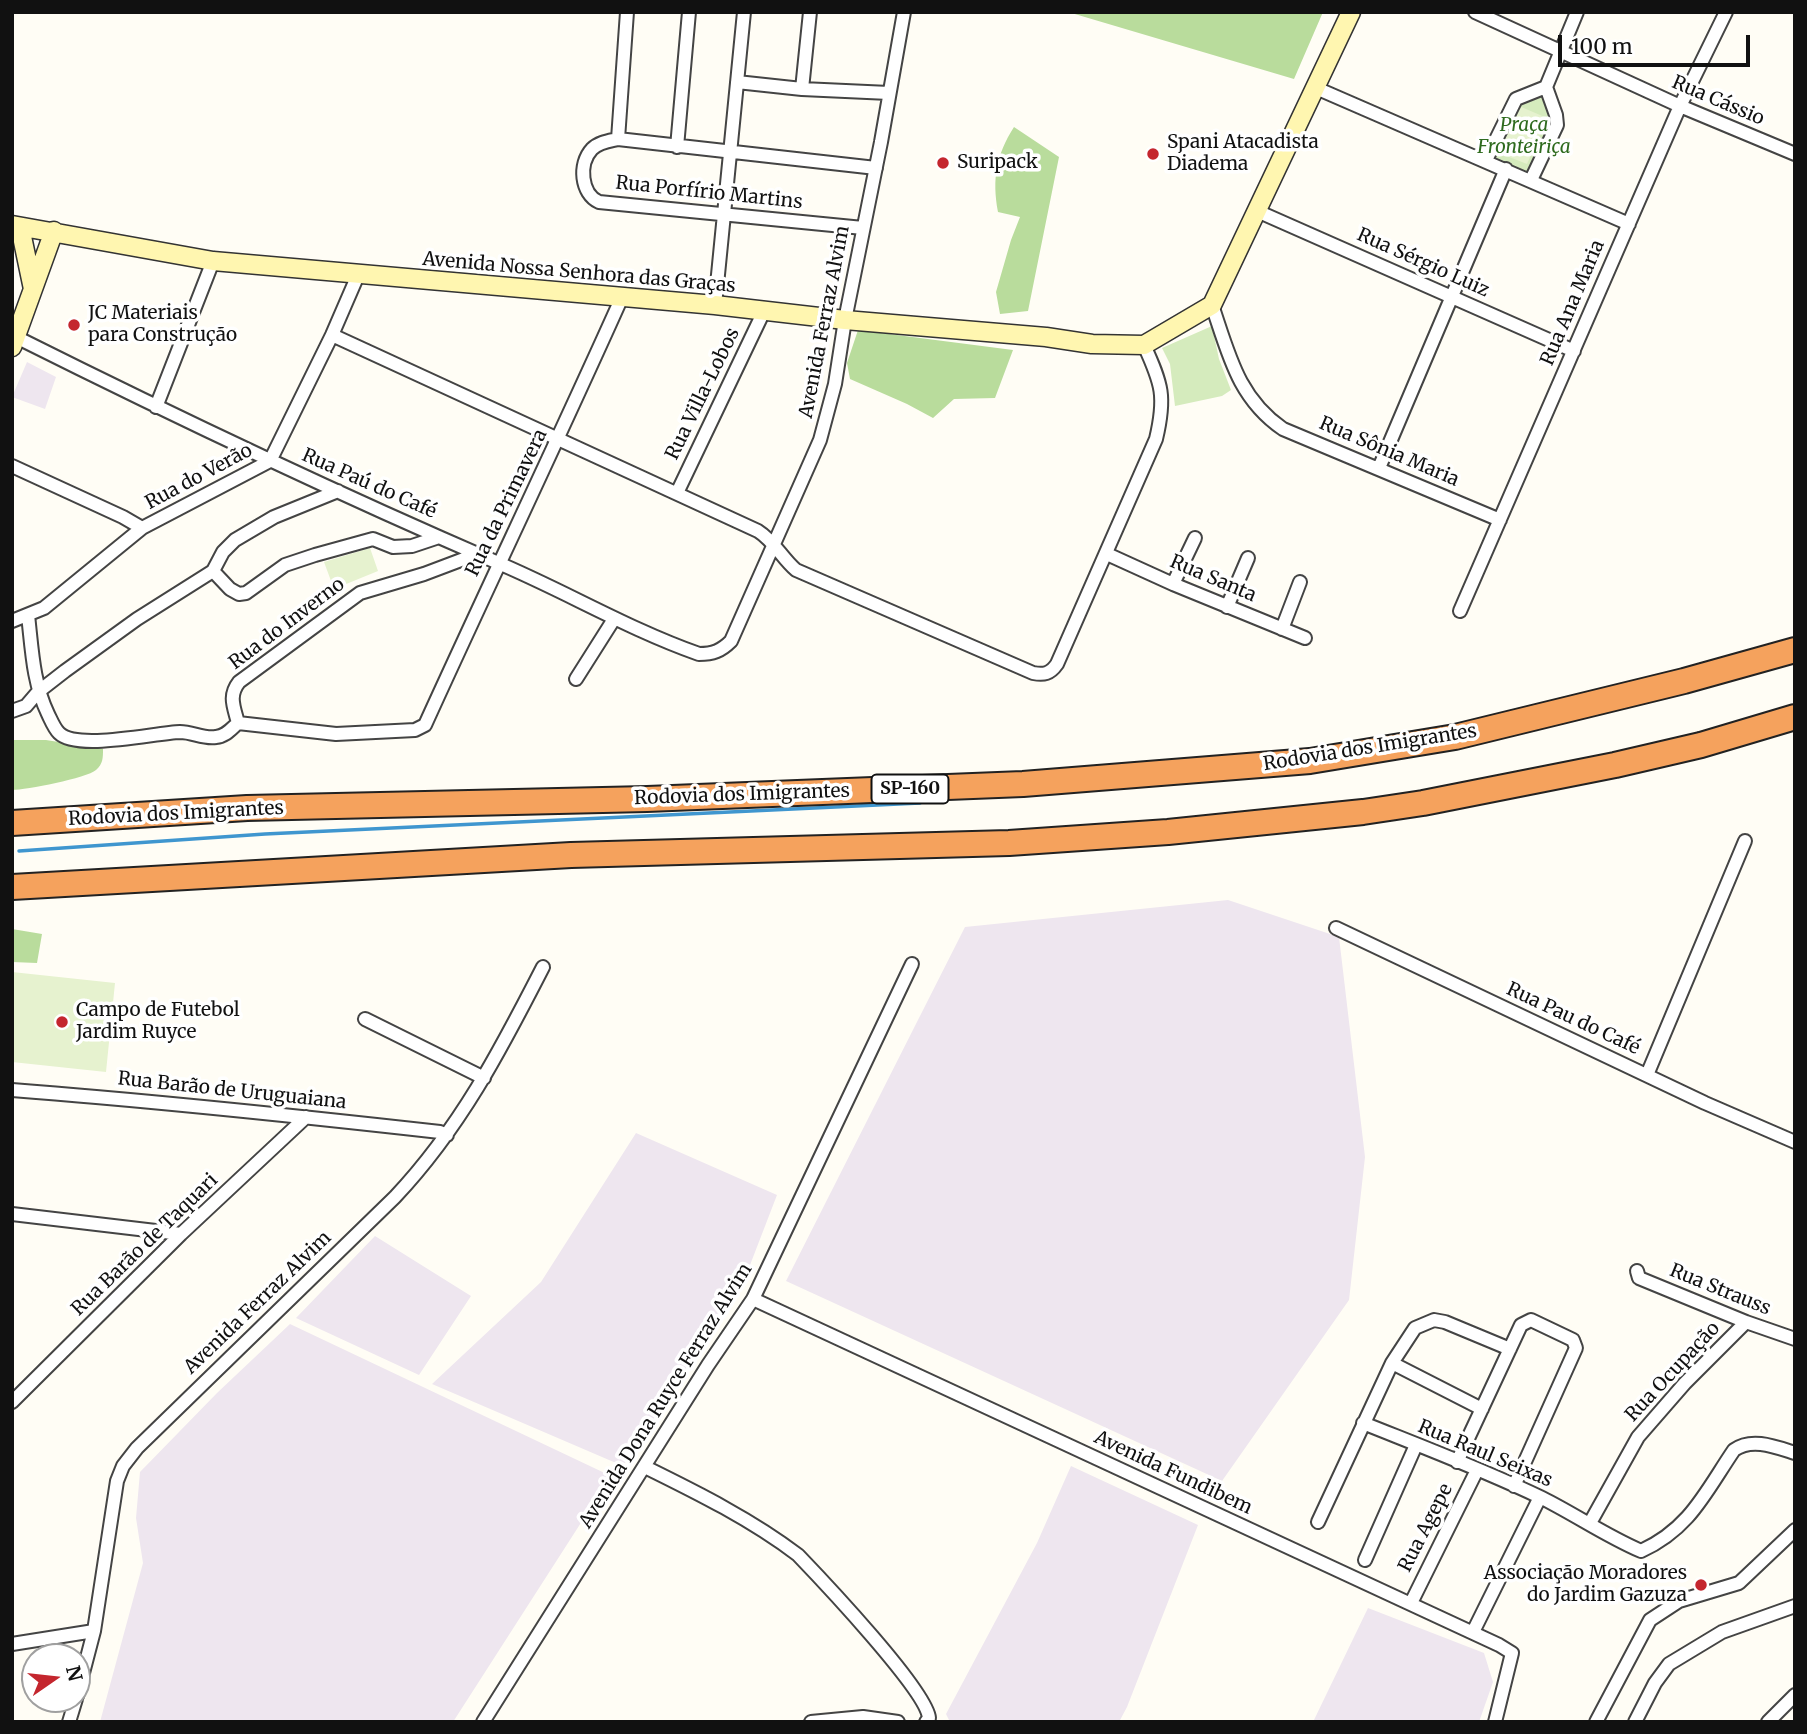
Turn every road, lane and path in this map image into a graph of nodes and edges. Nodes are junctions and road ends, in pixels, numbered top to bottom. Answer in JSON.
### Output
{"nodes":[{"id":1,"x":627,"y":12,"type":"edge"},
{"id":2,"x":689,"y":12,"type":"edge"},
{"id":3,"x":744,"y":12,"type":"edge"},
{"id":4,"x":810,"y":12,"type":"edge"},
{"id":5,"x":904,"y":12,"type":"edge"},
{"id":6,"x":1351,"y":12,"type":"edge"},
{"id":7,"x":1475,"y":12,"type":"edge"},
{"id":8,"x":1577,"y":12,"type":"edge"},
{"id":9,"x":1726,"y":12,"type":"edge"},
{"id":10,"x":1560,"y":52,"type":"junction"},
{"id":11,"x":737,"y":82,"type":"junction"},
{"id":12,"x":1546,"y":87,"type":"junction"},
{"id":13,"x":1316,"y":88,"type":"junction"},
{"id":14,"x":802,"y":89,"type":"junction"},
{"id":15,"x":889,"y":93,"type":"junction"},
{"id":16,"x":1680,"y":106,"type":"junction"},
{"id":17,"x":618,"y":139,"type":"junction"},
{"id":18,"x":677,"y":147,"type":"junction"},
{"id":19,"x":731,"y":152,"type":"junction"},
{"id":20,"x":1795,"y":154,"type":"edge"},
{"id":21,"x":1486,"y":160,"type":"junction"},
{"id":22,"x":876,"y":168,"type":"junction"},
{"id":23,"x":1506,"y":169,"type":"junction"},
{"id":24,"x":1531,"y":180,"type":"junction"},
{"id":25,"x":1257,"y":211,"type":"junction"},
{"id":26,"x":725,"y":214,"type":"junction"},
{"id":27,"x":1629,"y":224,"type":"junction"},
{"id":28,"x":16,"y":226,"type":"edge"},
{"id":29,"x":863,"y":228,"type":"junction"},
{"id":30,"x":54,"y":232,"type":"junction"},
{"id":31,"x":213,"y":261,"type":"junction"},
{"id":32,"x":358,"y":275,"type":"junction"},
{"id":33,"x":33,"y":289,"type":"junction"},
{"id":34,"x":1452,"y":296,"type":"junction"},
{"id":35,"x":622,"y":297,"type":"junction"},
{"id":36,"x":715,"y":305,"type":"junction"},
{"id":37,"x":1212,"y":305,"type":"junction"},
{"id":38,"x":764,"y":311,"type":"junction"},
{"id":39,"x":845,"y":320,"type":"junction"},
{"id":40,"x":332,"y":335,"type":"junction"},
{"id":41,"x":14,"y":342,"type":"edge"},
{"id":42,"x":1144,"y":345,"type":"junction"},
{"id":43,"x":1574,"y":351,"type":"junction"},
{"id":44,"x":156,"y":407,"type":"junction"},
{"id":45,"x":558,"y":440,"type":"junction"},
{"id":46,"x":270,"y":461,"type":"junction"},
{"id":47,"x":12,"y":466,"type":"edge"},
{"id":48,"x":1379,"y":468,"type":"junction"},
{"id":49,"x":338,"y":491,"type":"junction"},
{"id":50,"x":677,"y":493,"type":"junction"},
{"id":51,"x":1500,"y":520,"type":"junction"},
{"id":52,"x":142,"y":528,"type":"junction"},
{"id":53,"x":439,"y":537,"type":"junction"},
{"id":54,"x":1195,"y":538,"type":"dead end"},
{"id":55,"x":774,"y":545,"type":"junction"},
{"id":56,"x":477,"y":554,"type":"junction"},
{"id":57,"x":1107,"y":554,"type":"junction"},
{"id":58,"x":1248,"y":558,"type":"dead end"},
{"id":59,"x":499,"y":562,"type":"junction"},
{"id":60,"x":213,"y":571,"type":"junction"},
{"id":61,"x":1300,"y":582,"type":"dead end"},
{"id":62,"x":1173,"y":584,"type":"junction"},
{"id":63,"x":1227,"y":607,"type":"junction"},
{"id":64,"x":1460,"y":611,"type":"dead end"},
{"id":65,"x":28,"y":615,"type":"junction"},
{"id":66,"x":614,"y":619,"type":"junction"},
{"id":67,"x":12,"y":621,"type":"edge"},
{"id":68,"x":1282,"y":629,"type":"junction"},
{"id":69,"x":1305,"y":638,"type":"dead end"},
{"id":70,"x":1795,"y":650,"type":"edge"},
{"id":71,"x":710,"y":654,"type":"joint"},
{"id":72,"x":576,"y":679,"type":"dead end"},
{"id":73,"x":38,"y":692,"type":"junction"},
{"id":74,"x":12,"y":711,"type":"edge"},
{"id":75,"x":1795,"y":717,"type":"edge"},
{"id":76,"x":238,"y":723,"type":"junction"},
{"id":77,"x":12,"y":823,"type":"edge"},
{"id":78,"x":1745,"y":841,"type":"dead end"},
{"id":79,"x":12,"y":887,"type":"edge"},
{"id":80,"x":1336,"y":928,"type":"dead end"},
{"id":81,"x":912,"y":964,"type":"dead end"},
{"id":82,"x":542,"y":967,"type":"dead end"},
{"id":83,"x":365,"y":1019,"type":"dead end"},
{"id":84,"x":1647,"y":1075,"type":"junction"},
{"id":85,"x":484,"y":1078,"type":"junction"},
{"id":86,"x":12,"y":1090,"type":"edge"},
{"id":87,"x":306,"y":1117,"type":"junction"},
{"id":88,"x":447,"y":1135,"type":"junction"},
{"id":89,"x":1795,"y":1142,"type":"edge"},
{"id":90,"x":14,"y":1217,"type":"edge"},
{"id":91,"x":181,"y":1234,"type":"junction"},
{"id":92,"x":1637,"y":1271,"type":"dead end"},
{"id":93,"x":753,"y":1299,"type":"junction"},
{"id":94,"x":1746,"y":1322,"type":"junction"},
{"id":95,"x":1795,"y":1339,"type":"edge"},
{"id":96,"x":1510,"y":1349,"type":"junction"},
{"id":97,"x":1392,"y":1363,"type":"junction"},
{"id":98,"x":12,"y":1402,"type":"edge"},
{"id":99,"x":1482,"y":1409,"type":"junction"},
{"id":100,"x":1363,"y":1423,"type":"junction"},
{"id":101,"x":1416,"y":1445,"type":"junction"},
{"id":102,"x":1795,"y":1453,"type":"edge"},
{"id":103,"x":1457,"y":1462,"type":"junction"},
{"id":104,"x":645,"y":1467,"type":"junction"},
{"id":105,"x":1477,"y":1470,"type":"junction"},
{"id":106,"x":1514,"y":1486,"type":"junction"},
{"id":107,"x":1540,"y":1497,"type":"junction"},
{"id":108,"x":1318,"y":1522,"type":"dead end"},
{"id":109,"x":1590,"y":1523,"type":"junction"},
{"id":110,"x":1795,"y":1530,"type":"edge"},
{"id":111,"x":1365,"y":1560,"type":"dead end"},
{"id":112,"x":1410,"y":1603,"type":"junction"},
{"id":113,"x":1795,"y":1606,"type":"edge"},
{"id":114,"x":94,"y":1631,"type":"junction"},
{"id":115,"x":1473,"y":1632,"type":"junction"},
{"id":116,"x":91,"y":1643,"type":"edge"},
{"id":117,"x":12,"y":1644,"type":"edge"},
{"id":118,"x":1795,"y":1695,"type":"edge"},
{"id":119,"x":483,"y":1722,"type":"edge"},
{"id":120,"x":811,"y":1722,"type":"edge"},
{"id":121,"x":898,"y":1722,"type":"edge"},
{"id":122,"x":926,"y":1722,"type":"edge"},
{"id":123,"x":1495,"y":1722,"type":"edge"},
{"id":124,"x":1596,"y":1722,"type":"edge"},
{"id":125,"x":1635,"y":1722,"type":"edge"},
{"id":126,"x":1768,"y":1722,"type":"edge"}],
"edges":[{"from":1,"to":17,"type":"street"},
{"from":2,"to":18,"type":"street"},
{"from":3,"to":11,"type":"street"},
{"from":4,"to":14,"type":"street"},
{"from":5,"to":15,"type":"street","name":"Avenida Ferraz Alvim"},
{"from":6,"to":13,"type":"main road"},
{"from":7,"to":10,"type":"street","name":"Rua Cássio"},
{"from":8,"to":10,"type":"street"},
{"from":9,"to":16,"type":"street","name":"Rua Ana Maria"},
{"from":10,"to":12,"type":"street"},
{"from":10,"to":16,"type":"street","name":"Rua Cássio"},
{"from":11,"to":14,"type":"street"},
{"from":11,"to":19,"type":"street"},
{"from":12,"to":21,"type":"street"},
{"from":12,"to":24,"type":"street"},
{"from":13,"to":21,"type":"street"},
{"from":13,"to":25,"type":"main road"},
{"from":14,"to":15,"type":"street"},
{"from":15,"to":22,"type":"street","name":"Avenida Ferraz Alvim"},
{"from":16,"to":20,"type":"street","name":"Rua Cássio"},
{"from":16,"to":27,"type":"street","name":"Rua Ana Maria"},
{"from":17,"to":18,"type":"street"},
{"from":17,"to":26,"type":"street","name":"Rua Porfírio Martins"},
{"from":18,"to":19,"type":"street"},
{"from":19,"to":22,"type":"street"},
{"from":19,"to":26,"type":"street"},
{"from":21,"to":23,"type":"street"},
{"from":22,"to":29,"type":"street","name":"Avenida Ferraz Alvim"},
{"from":23,"to":24,"type":"street"},
{"from":23,"to":34,"type":"street"},
{"from":24,"to":27,"type":"street"},
{"from":25,"to":34,"type":"street","name":"Rua Sérgio Luiz"},
{"from":25,"to":37,"type":"main road"},
{"from":26,"to":29,"type":"street","name":"Rua Porfírio Martins"},
{"from":26,"to":36,"type":"street"},
{"from":27,"to":43,"type":"street","name":"Rua Ana Maria"},
{"from":28,"to":30,"type":"main road","name":"Avenida Nossa Senhora das Graças"},
{"from":28,"to":33,"type":"main road"},
{"from":29,"to":39,"type":"street","name":"Avenida Ferraz Alvim"},
{"from":30,"to":31,"type":"main road","name":"Avenida Nossa Senhora das Graças"},
{"from":30,"to":33,"type":"main road"},
{"from":31,"to":32,"type":"main road","name":"Avenida Nossa Senhora das Graças"},
{"from":31,"to":44,"type":"street"},
{"from":32,"to":35,"type":"main road","name":"Avenida Nossa Senhora das Graças"},
{"from":32,"to":40,"type":"street","name":"Rua do Verão"},
{"from":33,"to":41,"type":"main road"},
{"from":34,"to":43,"type":"street","name":"Rua Sérgio Luiz"},
{"from":34,"to":48,"type":"street"},
{"from":35,"to":36,"type":"main road","name":"Avenida Nossa Senhora das Graças"},
{"from":35,"to":45,"type":"street","name":"Rua da Primavera"},
{"from":36,"to":38,"type":"main road","name":"Avenida Nossa Senhora das Graças"},
{"from":37,"to":42,"type":"main road"},
{"from":37,"to":48,"type":"street","name":"Rua Sônia Maria"},
{"from":38,"to":39,"type":"main road","name":"Avenida Nossa Senhora das Graças"},
{"from":38,"to":50,"type":"street","name":"Rua Villa-Lobos"},
{"from":39,"to":42,"type":"main road","name":"Avenida Nossa Senhora das Graças"},
{"from":39,"to":55,"type":"street","name":"Avenida Ferraz Alvim"},
{"from":40,"to":45,"type":"street"},
{"from":40,"to":46,"type":"street","name":"Rua do Verão"},
{"from":41,"to":44,"type":"street","name":"Rua Paú do Café"},
{"from":42,"to":57,"type":"street"},
{"from":43,"to":51,"type":"street","name":"Rua Ana Maria"},
{"from":44,"to":46,"type":"street","name":"Rua Paú do Café"},
{"from":45,"to":50,"type":"street"},
{"from":45,"to":59,"type":"street","name":"Rua da Primavera"},
{"from":46,"to":49,"type":"street","name":"Rua Paú do Café"},
{"from":46,"to":52,"type":"street","name":"Rua do Verão"},
{"from":47,"to":52,"type":"street"},
{"from":48,"to":51,"type":"street","name":"Rua Sônia Maria"},
{"from":49,"to":53,"type":"street","name":"Rua Paú do Café"},
{"from":49,"to":60,"type":"street"},
{"from":50,"to":55,"type":"street"},
{"from":51,"to":64,"type":"street","name":"Rua Ana Maria"},
{"from":52,"to":65,"type":"street","name":"Rua do Verão"},
{"from":53,"to":56,"type":"street","name":"Rua Paú do Café"},
{"from":53,"to":60,"type":"street"},
{"from":54,"to":62,"type":"street"},
{"from":55,"to":57,"type":"street"},
{"from":55,"to":71,"type":"street","name":"Avenida Ferraz Alvim"},
{"from":56,"to":59,"type":"street","name":"Rua Paú do Café"},
{"from":56,"to":76,"type":"street","name":"Rua do Inverno"},
{"from":57,"to":62,"type":"street","name":"Rua Santa"},
{"from":58,"to":63,"type":"street"},
{"from":59,"to":66,"type":"street","name":"Rua Paú do Café"},
{"from":59,"to":76,"type":"street","name":"Rua da Primavera"},
{"from":60,"to":73,"type":"street"},
{"from":61,"to":68,"type":"street"},
{"from":62,"to":63,"type":"street","name":"Rua Santa"},
{"from":63,"to":68,"type":"street","name":"Rua Santa"},
{"from":65,"to":67,"type":"street","name":"Rua do Verão"},
{"from":65,"to":73,"type":"street"},
{"from":66,"to":71,"type":"street","name":"Rua Paú do Café"},
{"from":66,"to":72,"type":"street"},
{"from":68,"to":69,"type":"street","name":"Rua Santa"},
{"from":70,"to":77,"type":"highway","name":"Rodovia dos Imigrantes","number":"SP-160"},
{"from":73,"to":74,"type":"street"},
{"from":73,"to":76,"type":"street"},
{"from":75,"to":79,"type":"highway"},
{"from":78,"to":84,"type":"street"},
{"from":80,"to":84,"type":"street","name":"Rua Pau do Café"},
{"from":81,"to":93,"type":"street","name":"Avenida Dona Ruyce Ferraz Alvim"},
{"from":82,"to":85,"type":"street","name":"Avenida Ferraz Alvim"},
{"from":83,"to":85,"type":"street"},
{"from":84,"to":89,"type":"street","name":"Rua Pau do Café"},
{"from":85,"to":88,"type":"street","name":"Avenida Ferraz Alvim"},
{"from":86,"to":87,"type":"street","name":"Rua Barão de Uruguaiana"},
{"from":87,"to":88,"type":"street","name":"Rua Barão de Uruguaiana"},
{"from":87,"to":91,"type":"street","name":"Rua Barão de Taquari"},
{"from":88,"to":114,"type":"street","name":"Avenida Ferraz Alvim"},
{"from":90,"to":91,"type":"street"},
{"from":91,"to":98,"type":"street","name":"Rua Barão de Taquari"},
{"from":92,"to":94,"type":"street","name":"Rua Strauss"},
{"from":93,"to":104,"type":"street","name":"Avenida Dona Ruyce Ferraz Alvim"},
{"from":93,"to":112,"type":"street","name":"Avenida Fundibem"},
{"from":94,"to":95,"type":"street","name":"Rua Strauss"},
{"from":94,"to":109,"type":"street","name":"Rua Ocupação"},
{"from":96,"to":97,"type":"street"},
{"from":96,"to":99,"type":"street"},
{"from":96,"to":106,"type":"street"},
{"from":97,"to":99,"type":"street"},
{"from":97,"to":100,"type":"street"},
{"from":99,"to":103,"type":"street"},
{"from":100,"to":101,"type":"street","name":"Rua Raul Seixas"},
{"from":100,"to":108,"type":"street"},
{"from":101,"to":103,"type":"street","name":"Rua Raul Seixas"},
{"from":101,"to":111,"type":"street"},
{"from":102,"to":109,"type":"street","name":"Rua Raul Seixas"},
{"from":103,"to":105,"type":"street","name":"Rua Raul Seixas"},
{"from":104,"to":119,"type":"street","name":"Avenida Dona Ruyce Ferraz Alvim"},
{"from":104,"to":122,"type":"street"},
{"from":105,"to":106,"type":"street","name":"Rua Raul Seixas"},
{"from":105,"to":112,"type":"street","name":"Rua Agepe"},
{"from":106,"to":107,"type":"street","name":"Rua Raul Seixas"},
{"from":107,"to":109,"type":"street","name":"Rua Raul Seixas"},
{"from":107,"to":115,"type":"street"},
{"from":110,"to":124,"type":"street"},
{"from":112,"to":115,"type":"street","name":"Avenida Fundibem"},
{"from":113,"to":125,"type":"street"},
{"from":114,"to":116,"type":"street","name":"Avenida Ferraz Alvim"},
{"from":114,"to":117,"type":"street"},
{"from":115,"to":123,"type":"street","name":"Avenida Fundibem"},
{"from":118,"to":126,"type":"street"},
{"from":120,"to":121,"type":"street"}]}
